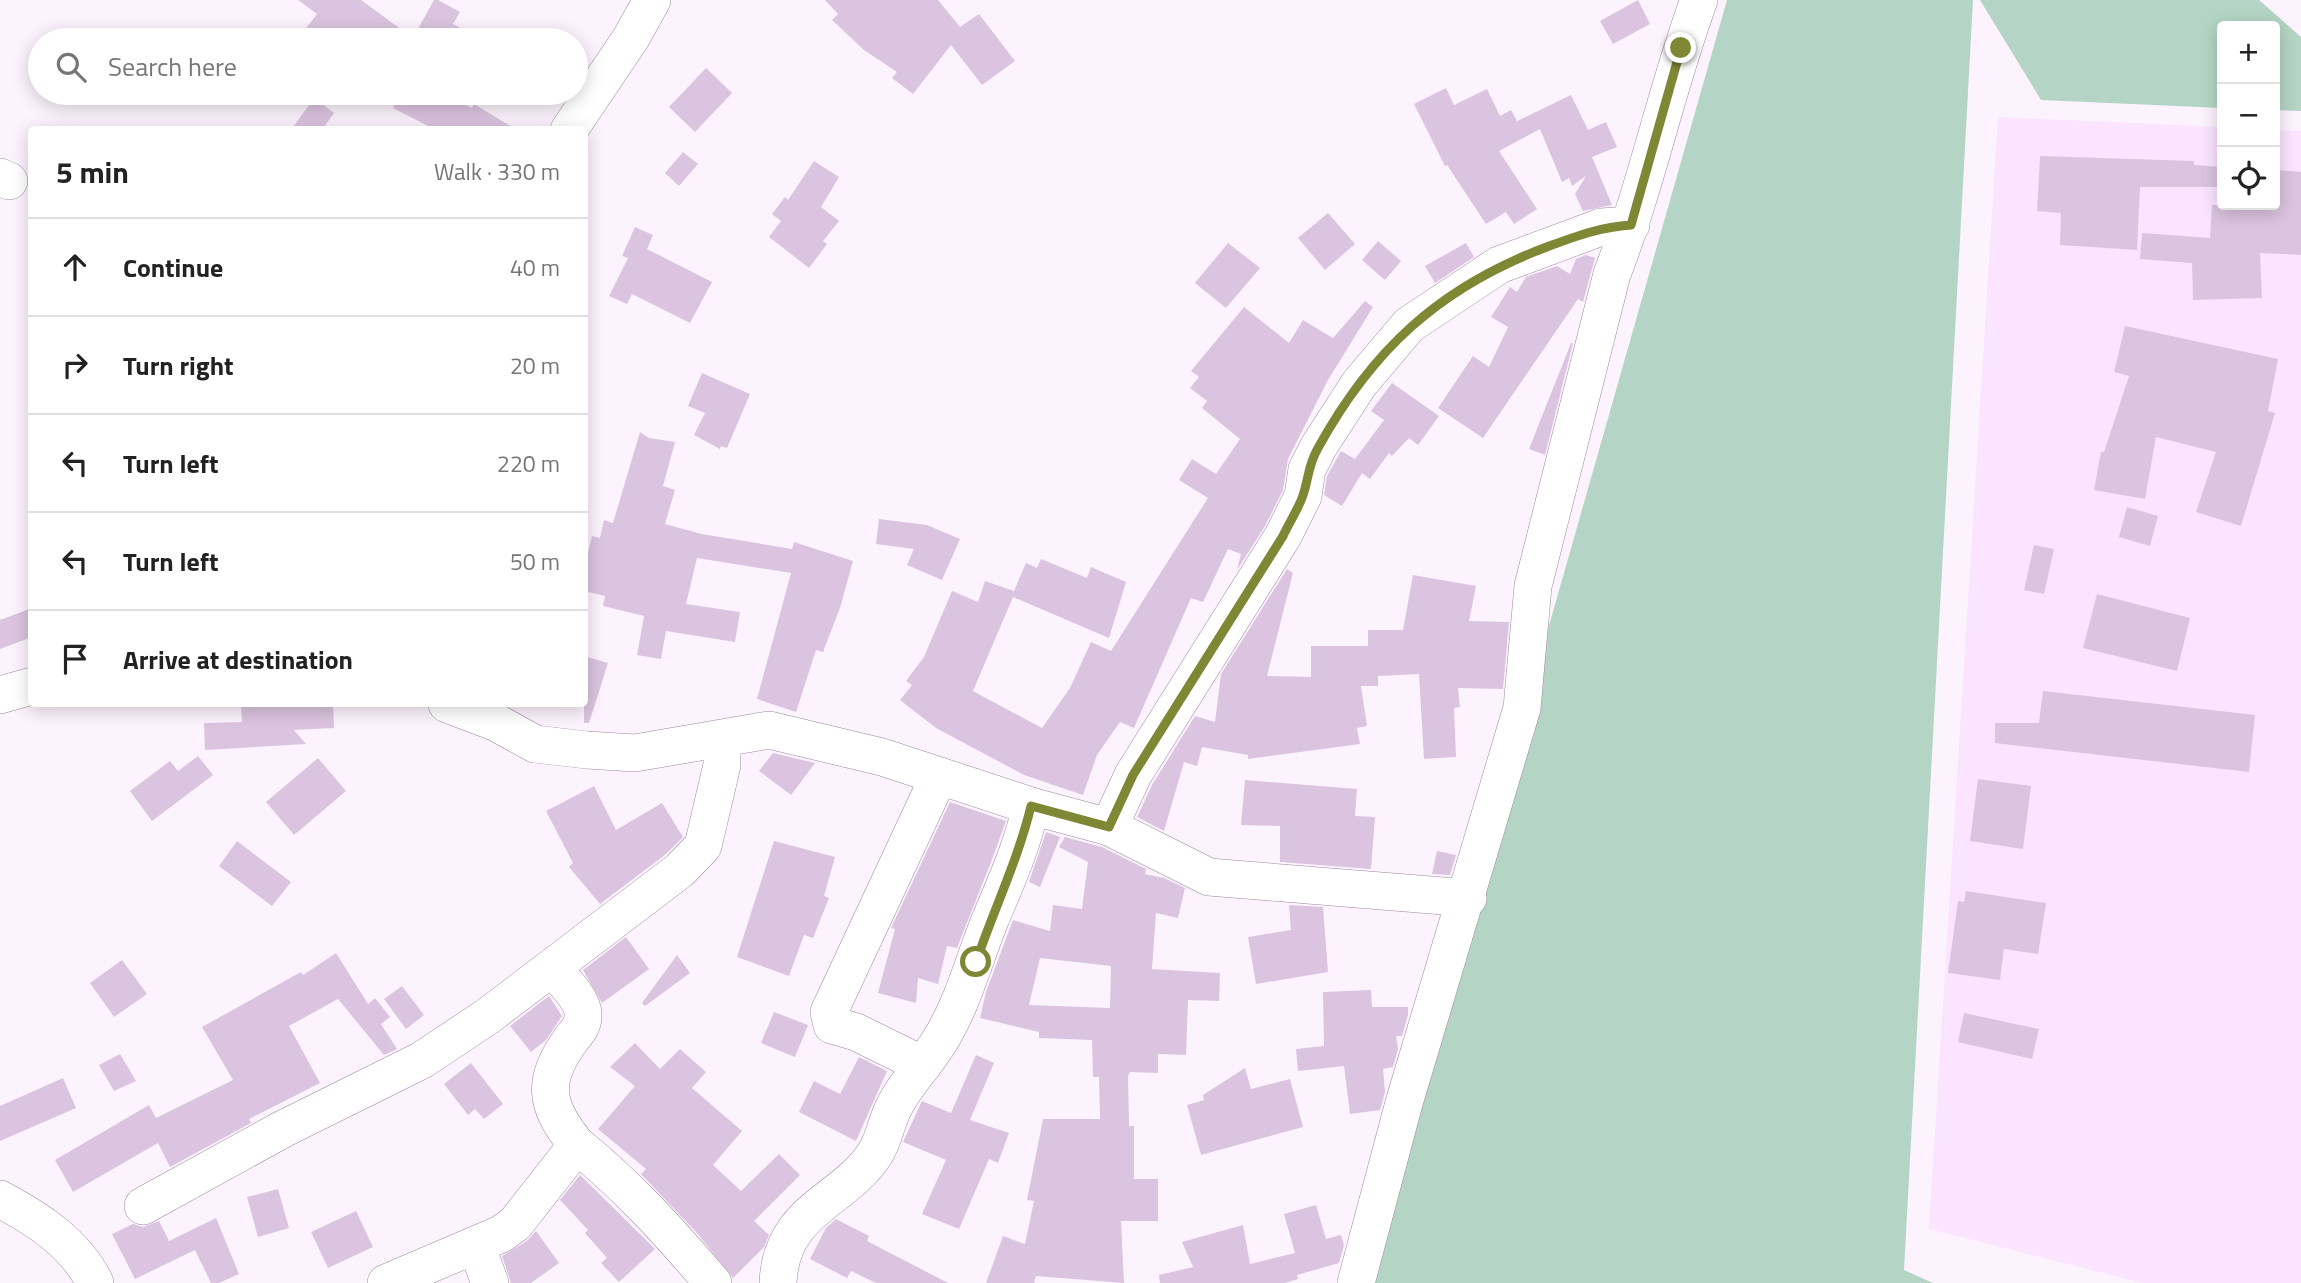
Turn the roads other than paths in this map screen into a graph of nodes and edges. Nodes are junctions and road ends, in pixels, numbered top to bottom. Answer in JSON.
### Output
{"nodes":[{"id":1,"x":652,"y":0,"type":"edge"},
{"id":2,"x":1699,"y":0,"type":"edge"},
{"id":3,"x":588,"y":102,"type":"edge"},
{"id":4,"x":586,"y":105,"type":"edge"},
{"id":5,"x":572,"y":126,"type":"edge"},
{"id":6,"x":1631,"y":225,"type":"junction"},
{"id":7,"x":28,"y":687,"type":"edge"},
{"id":8,"x":0,"y":695,"type":"edge"},
{"id":9,"x":455,"y":707,"type":"edge"},
{"id":10,"x":722,"y":740,"type":"junction"},
{"id":11,"x":939,"y":776,"type":"junction"},
{"id":12,"x":1031,"y":806,"type":"junction"},
{"id":13,"x":1109,"y":827,"type":"junction"},
{"id":14,"x":1468,"y":898,"type":"junction"},
{"id":15,"x":553,"y":968,"type":"junction"},
{"id":16,"x":923,"y":1065,"type":"junction"},
{"id":17,"x":577,"y":1145,"type":"junction"},
{"id":18,"x":0,"y":1199,"type":"edge"},
{"id":19,"x":143,"y":1206,"type":"dead end"},
{"id":20,"x":476,"y":1245,"type":"junction"},
{"id":21,"x":95,"y":1283,"type":"edge"},
{"id":22,"x":386,"y":1283,"type":"edge"},
{"id":23,"x":491,"y":1283,"type":"edge"},
{"id":24,"x":713,"y":1283,"type":"edge"},
{"id":25,"x":778,"y":1283,"type":"edge"},
{"id":26,"x":1356,"y":1283,"type":"edge"}],
"edges":[{"from":1,"to":3,"type":"street"},
{"from":2,"to":6,"type":"street"},
{"from":4,"to":5,"type":"street"},
{"from":6,"to":13,"type":"street"},
{"from":6,"to":14,"type":"street"},
{"from":7,"to":8,"type":"street"},
{"from":9,"to":10,"type":"street"},
{"from":10,"to":11,"type":"street"},
{"from":10,"to":15,"type":"street"},
{"from":11,"to":12,"type":"street"},
{"from":11,"to":16,"type":"street"},
{"from":12,"to":13,"type":"street"},
{"from":12,"to":16,"type":"street"},
{"from":13,"to":14,"type":"street"},
{"from":14,"to":26,"type":"street"},
{"from":15,"to":17,"type":"street"},
{"from":15,"to":19,"type":"street"},
{"from":16,"to":25,"type":"street"},
{"from":17,"to":20,"type":"street"},
{"from":17,"to":24,"type":"street"},
{"from":18,"to":21,"type":"street"},
{"from":20,"to":22,"type":"street"},
{"from":20,"to":23,"type":"street"}]}
